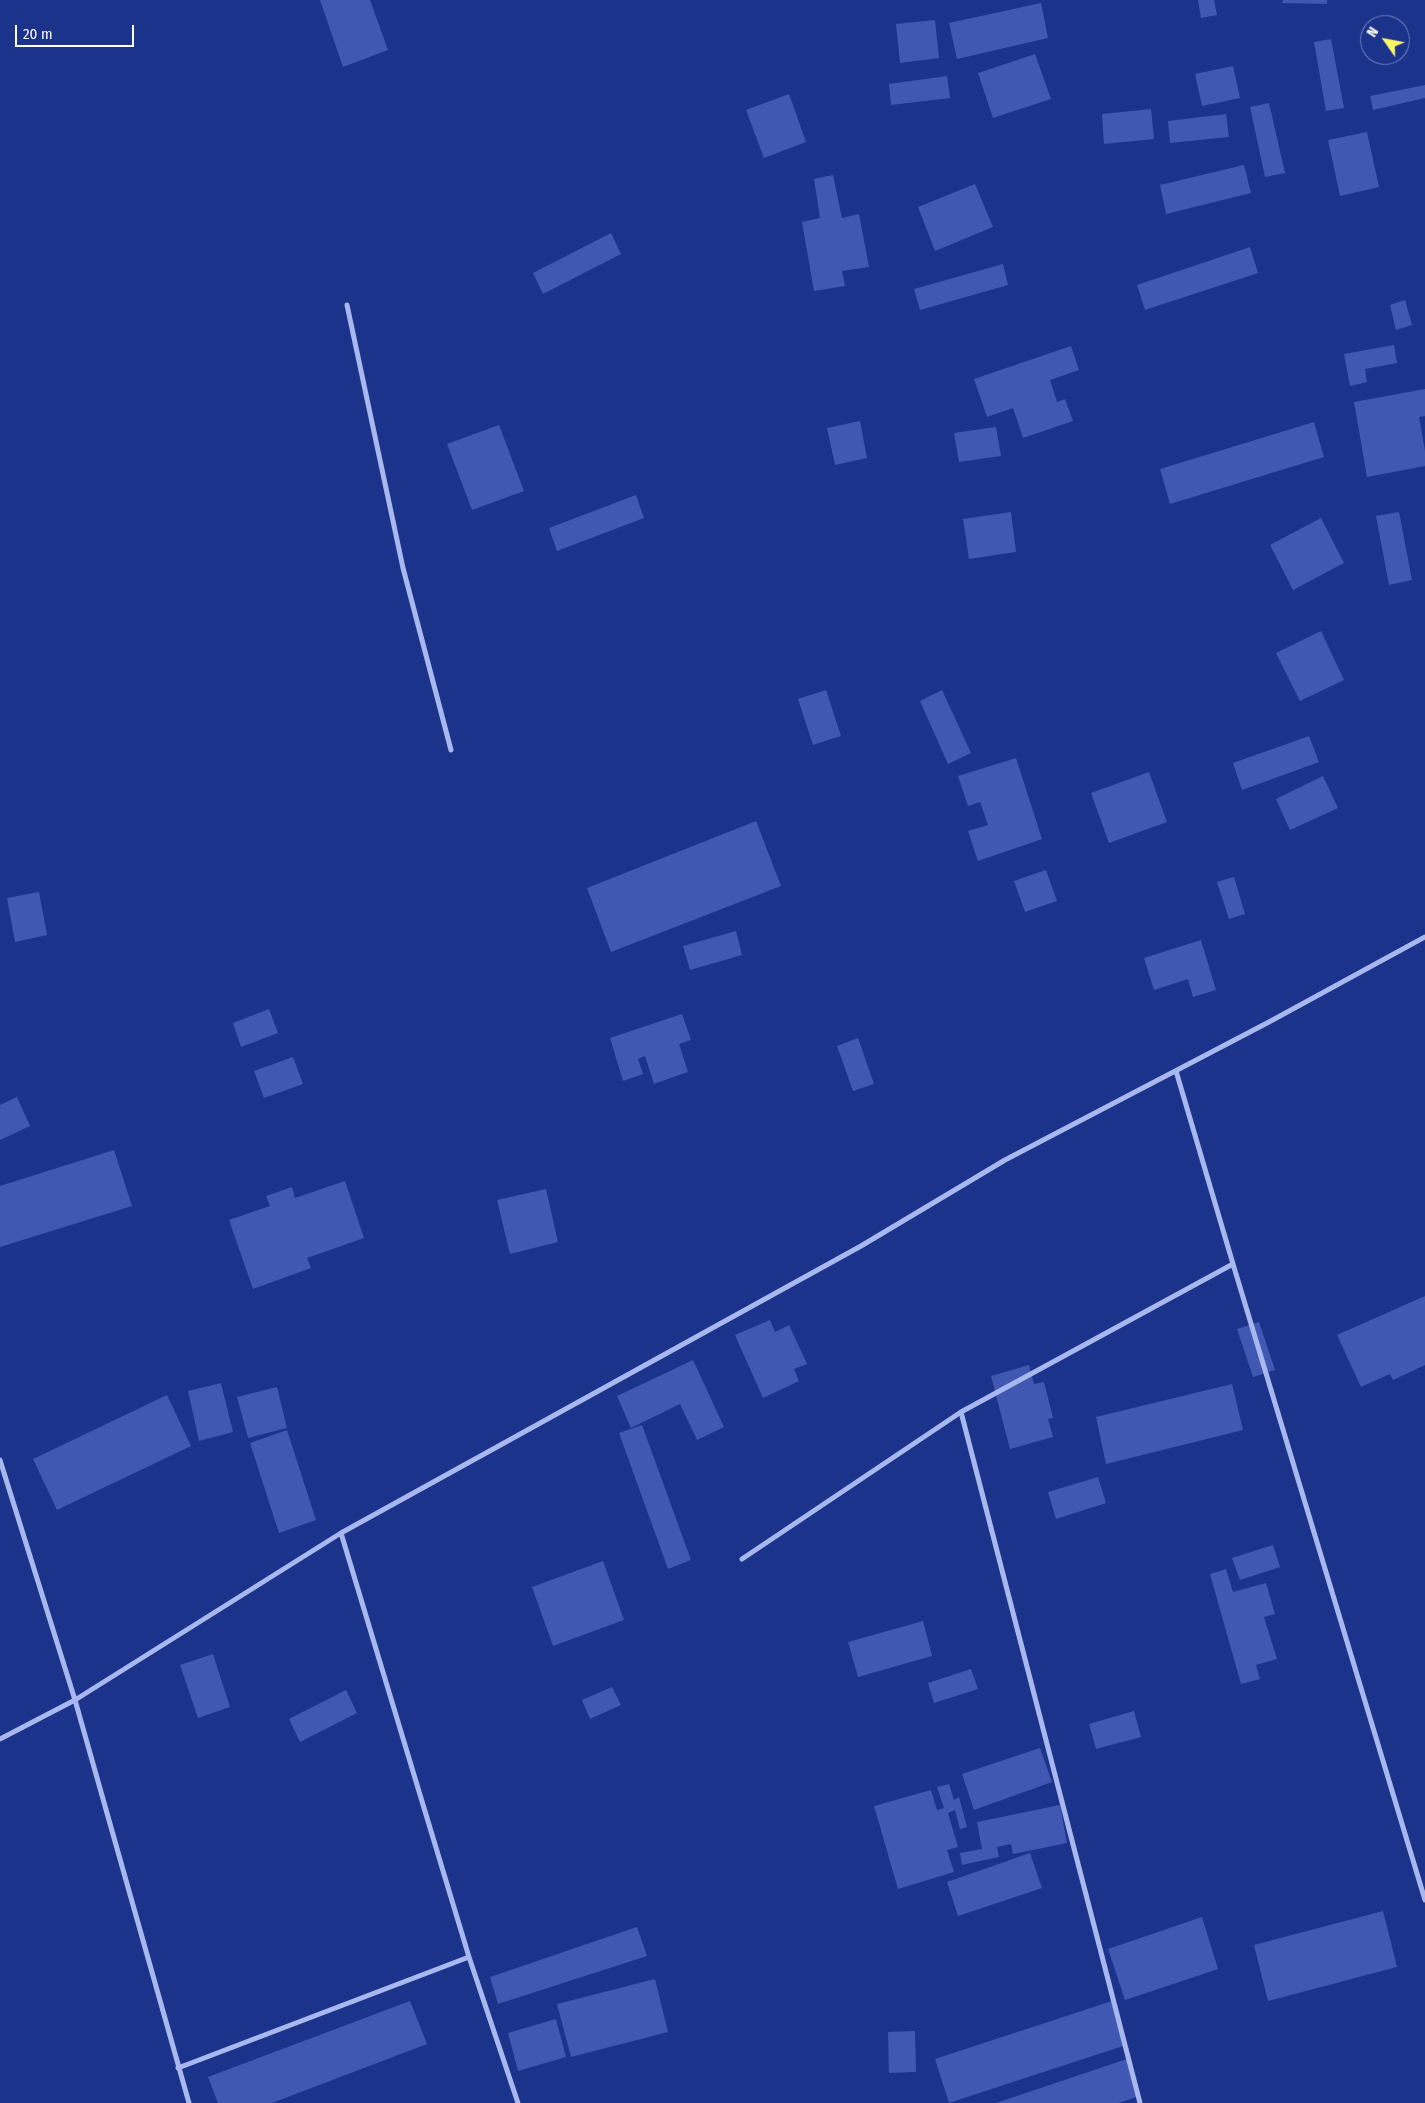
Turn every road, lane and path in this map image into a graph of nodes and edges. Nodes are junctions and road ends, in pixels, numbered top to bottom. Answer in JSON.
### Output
{"nodes":[{"id":1,"x":347,"y":304,"type":"dead end"},
{"id":2,"x":451,"y":750,"type":"dead end"},
{"id":3,"x":1425,"y":937,"type":"edge"},
{"id":4,"x":1176,"y":1071,"type":"junction"},
{"id":5,"x":1232,"y":1264,"type":"junction"},
{"id":6,"x":961,"y":1412,"type":"junction"},
{"id":7,"x":0,"y":1460,"type":"edge"},
{"id":8,"x":341,"y":1532,"type":"junction"},
{"id":9,"x":742,"y":1559,"type":"dead end"},
{"id":10,"x":75,"y":1700,"type":"junction"},
{"id":11,"x":0,"y":1739,"type":"edge"},
{"id":12,"x":1425,"y":1900,"type":"edge"},
{"id":13,"x":469,"y":1957,"type":"junction"},
{"id":14,"x":178,"y":2068,"type":"junction"},
{"id":15,"x":189,"y":2103,"type":"edge"},
{"id":16,"x":518,"y":2103,"type":"edge"},
{"id":17,"x":1140,"y":2103,"type":"edge"}],
"edges":[{"from":1,"to":2,"type":"street"},
{"from":3,"to":4,"type":"street"},
{"from":4,"to":5,"type":"street"},
{"from":4,"to":8,"type":"street"},
{"from":5,"to":6,"type":"street"},
{"from":5,"to":12,"type":"street"},
{"from":6,"to":9,"type":"street"},
{"from":6,"to":17,"type":"street"},
{"from":7,"to":10,"type":"street"},
{"from":8,"to":10,"type":"street"},
{"from":8,"to":13,"type":"street"},
{"from":10,"to":11,"type":"street"},
{"from":10,"to":14,"type":"street"},
{"from":13,"to":14,"type":"street"},
{"from":13,"to":16,"type":"street"},
{"from":14,"to":15,"type":"street"}]}
